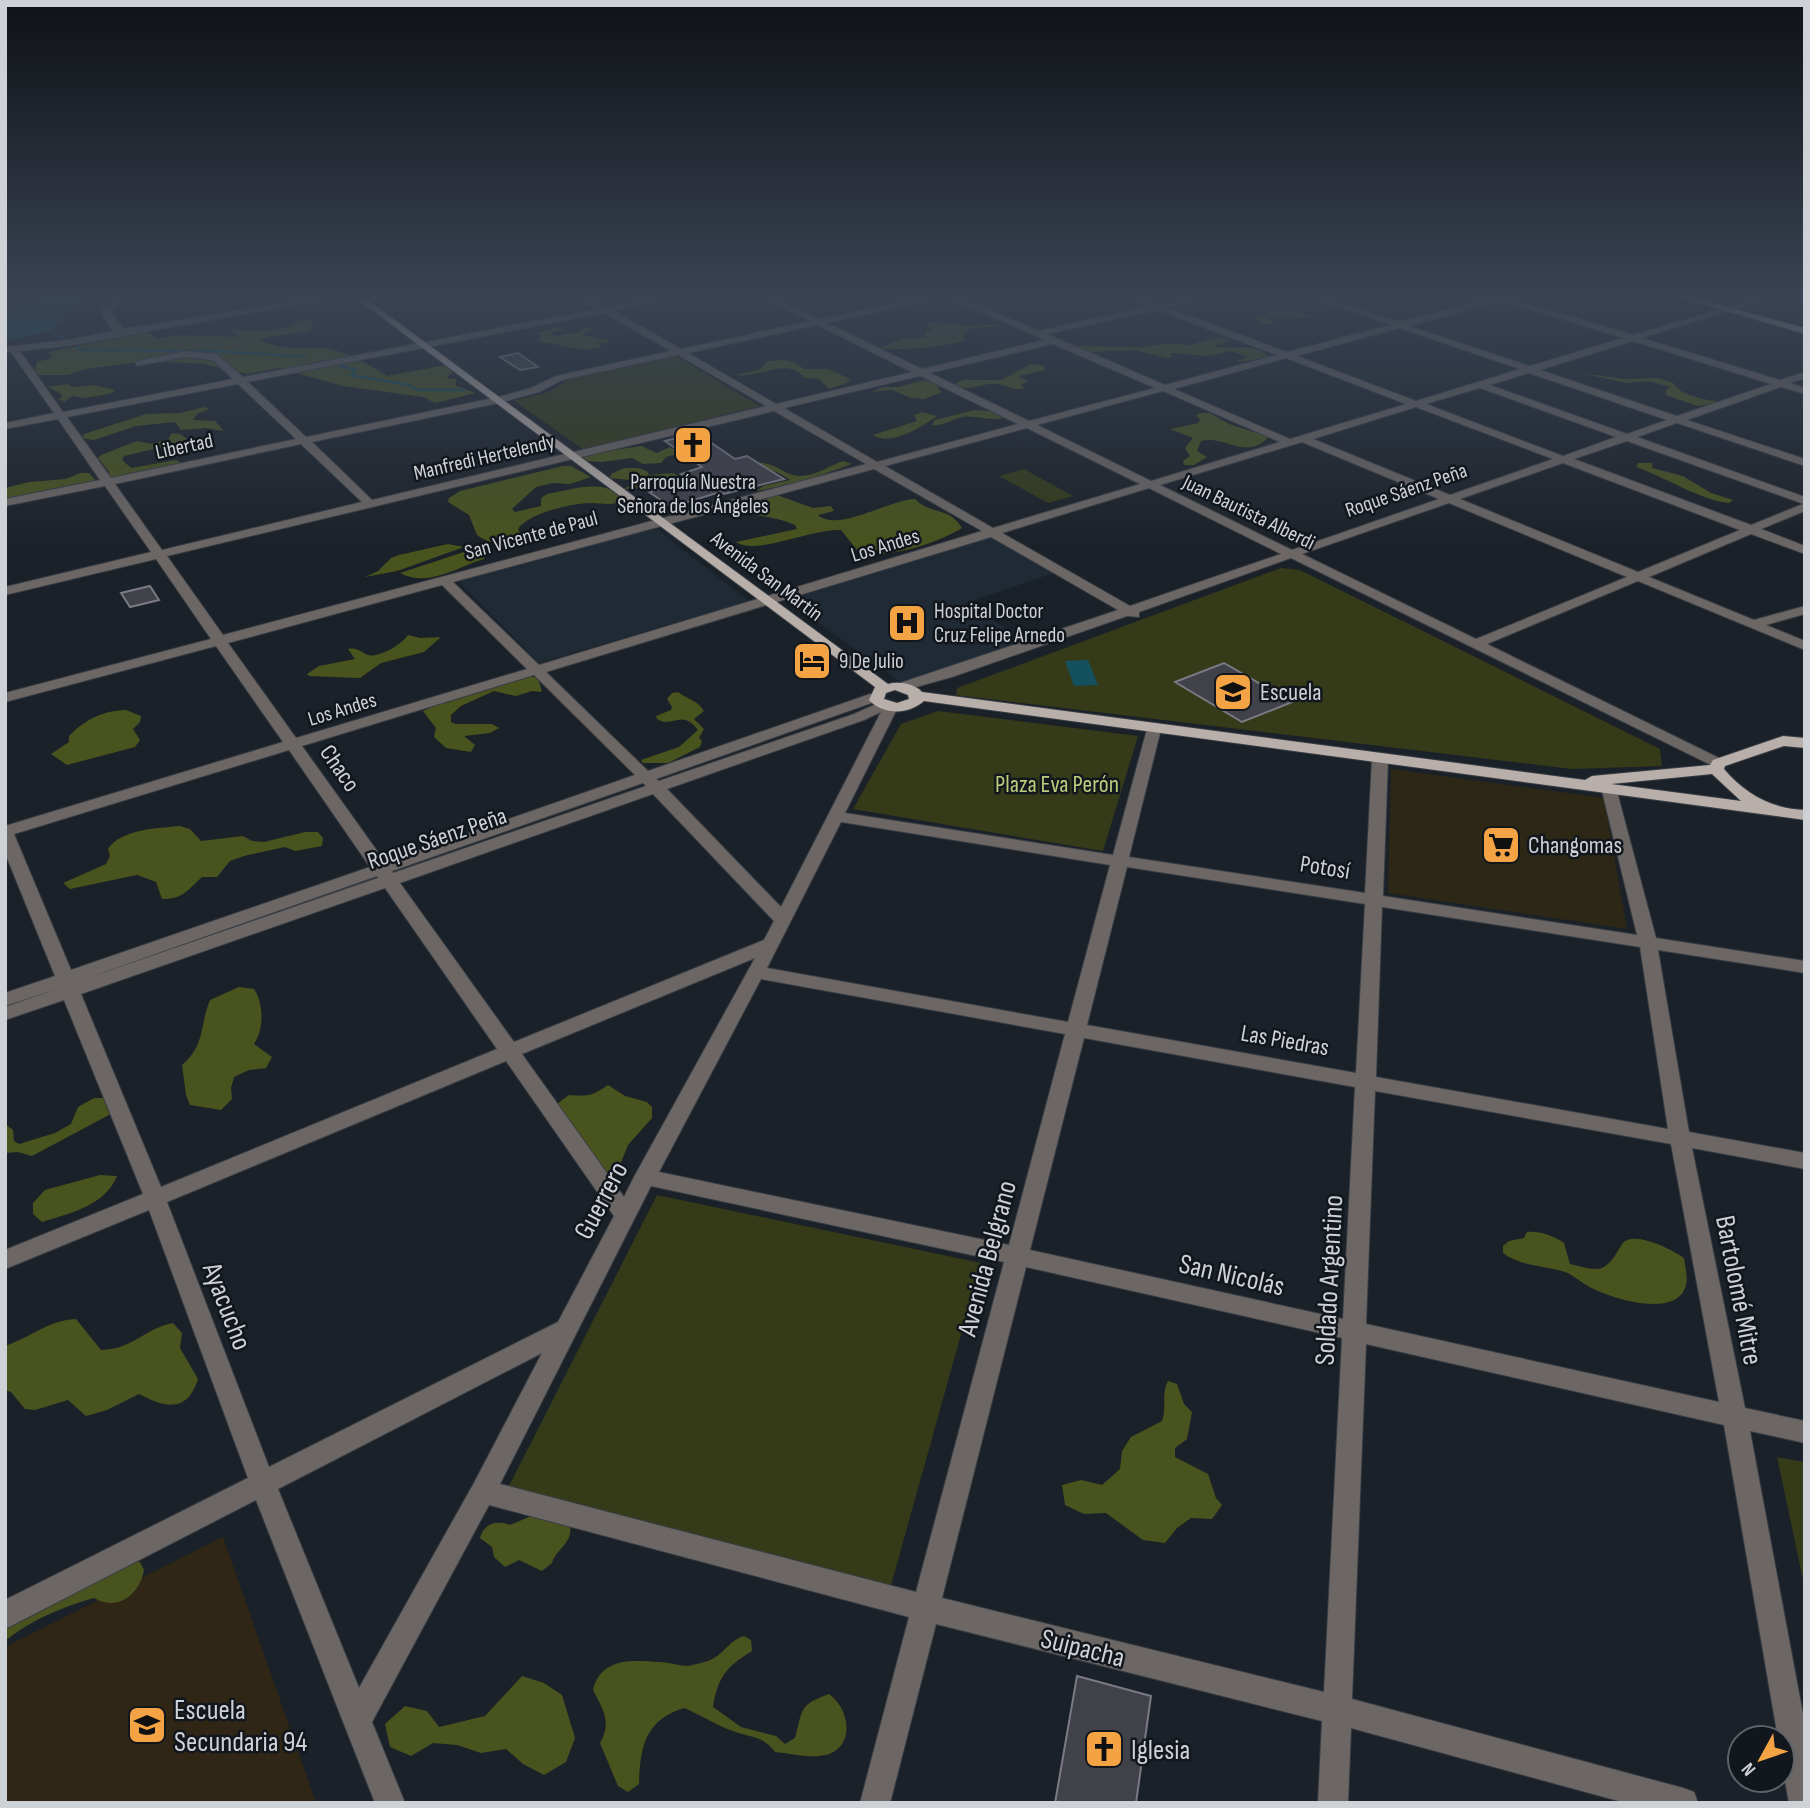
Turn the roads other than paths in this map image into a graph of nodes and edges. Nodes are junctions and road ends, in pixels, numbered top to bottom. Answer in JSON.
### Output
{"nodes":[{"id":1,"x":32,"y":379,"type":"edge"},
{"id":2,"x":246,"y":379,"type":"edge"},
{"id":3,"x":470,"y":379,"type":"edge"},
{"id":4,"x":556,"y":379,"type":"edge"},
{"id":5,"x":725,"y":379,"type":"edge"},
{"id":6,"x":894,"y":379,"type":"edge"},
{"id":7,"x":934,"y":379,"type":"edge"},
{"id":8,"x":1143,"y":379,"type":"edge"},
{"id":9,"x":1195,"y":379,"type":"edge"},
{"id":10,"x":1350,"y":379,"type":"edge"},
{"id":11,"x":1500,"y":379,"type":"edge"},
{"id":12,"x":1559,"y":379,"type":"edge"},
{"id":13,"x":1773,"y":379,"type":"edge"},
{"id":14,"x":243,"y":380,"type":"junction"},
{"id":15,"x":1481,"y":385,"type":"junction"},
{"id":16,"x":1796,"y":386,"type":"edge"},
{"id":17,"x":1163,"y":388,"type":"junction"},
{"id":18,"x":499,"y":400,"type":"junction"},
{"id":19,"x":1417,"y":405,"type":"junction"},
{"id":20,"x":775,"y":408,"type":"junction"},
{"id":21,"x":59,"y":416,"type":"junction"},
{"id":22,"x":1684,"y":422,"type":"junction"},
{"id":23,"x":1026,"y":425,"type":"junction"},
{"id":24,"x":5,"y":426,"type":"edge"},
{"id":25,"x":1633,"y":439,"type":"junction"},
{"id":26,"x":306,"y":440,"type":"junction"},
{"id":27,"x":1296,"y":440,"type":"junction"},
{"id":28,"x":572,"y":456,"type":"junction"},
{"id":29,"x":1569,"y":462,"type":"junction"},
{"id":30,"x":1805,"y":463,"type":"edge"},
{"id":31,"x":874,"y":465,"type":"junction"},
{"id":32,"x":105,"y":481,"type":"junction"},
{"id":33,"x":1150,"y":486,"type":"junction"},
{"id":34,"x":1805,"y":501,"type":"edge"},
{"id":35,"x":1455,"y":502,"type":"junction"},
{"id":36,"x":5,"y":503,"type":"edge"},
{"id":37,"x":370,"y":504,"type":"junction"},
{"id":38,"x":1805,"y":507,"type":"edge"},
{"id":39,"x":662,"y":522,"type":"junction"},
{"id":40,"x":1753,"y":531,"type":"junction"},
{"id":41,"x":992,"y":533,"type":"junction"},
{"id":42,"x":1805,"y":550,"type":"edge"},
{"id":43,"x":157,"y":555,"type":"junction"},
{"id":44,"x":1296,"y":557,"type":"junction"},
{"id":45,"x":1637,"y":577,"type":"junction"},
{"id":46,"x":444,"y":580,"type":"junction"},
{"id":47,"x":5,"y":591,"type":"edge"},
{"id":48,"x":767,"y":601,"type":"junction"},
{"id":49,"x":1805,"y":610,"type":"edge"},
{"id":50,"x":1134,"y":614,"type":"junction"},
{"id":51,"x":1752,"y":625,"type":"junction"},
{"id":52,"x":218,"y":641,"type":"junction"},
{"id":53,"x":1474,"y":645,"type":"junction"},
{"id":54,"x":1805,"y":646,"type":"edge"},
{"id":55,"x":536,"y":671,"type":"junction"},
{"id":56,"x":902,"y":687,"type":"junction"},
{"id":57,"x":917,"y":695,"type":"junction"},
{"id":58,"x":5,"y":698,"type":"edge"},
{"id":59,"x":884,"y":699,"type":"junction"},
{"id":60,"x":1154,"y":729,"type":"junction"},
{"id":61,"x":1805,"y":735,"type":"edge"},
{"id":62,"x":1783,"y":741,"type":"junction"},
{"id":63,"x":1805,"y":743,"type":"edge"},
{"id":64,"x":292,"y":745,"type":"junction"},
{"id":65,"x":1380,"y":759,"type":"junction"},
{"id":66,"x":1717,"y":766,"type":"junction"},
{"id":67,"x":650,"y":782,"type":"junction"},
{"id":68,"x":1564,"y":783,"type":"junction"},
{"id":69,"x":1610,"y":791,"type":"junction"},
{"id":70,"x":1770,"y":810,"type":"junction"},
{"id":71,"x":1803,"y":815,"type":"edge"},
{"id":72,"x":837,"y":817,"type":"junction"},
{"id":73,"x":5,"y":832,"type":"edge"},
{"id":74,"x":1121,"y":860,"type":"junction"},
{"id":75,"x":384,"y":875,"type":"junction"},
{"id":76,"x":1373,"y":899,"type":"junction"},
{"id":77,"x":783,"y":920,"type":"junction"},
{"id":78,"x":1648,"y":942,"type":"junction"},
{"id":79,"x":771,"y":944,"type":"junction"},
{"id":80,"x":1805,"y":967,"type":"edge"},
{"id":81,"x":756,"y":972,"type":"junction"},
{"id":82,"x":68,"y":985,"type":"junction"},
{"id":83,"x":5,"y":1000,"type":"edge"},
{"id":84,"x":5,"y":1014,"type":"edge"},
{"id":85,"x":1077,"y":1029,"type":"junction"},
{"id":86,"x":510,"y":1052,"type":"junction"},
{"id":87,"x":1367,"y":1082,"type":"junction"},
{"id":88,"x":1680,"y":1139,"type":"junction"},
{"id":89,"x":1805,"y":1161,"type":"edge"},
{"id":90,"x":645,"y":1177,"type":"junction"},
{"id":91,"x":155,"y":1198,"type":"junction"},
{"id":92,"x":625,"y":1215,"type":"junction"},
{"id":93,"x":1017,"y":1256,"type":"junction"},
{"id":94,"x":5,"y":1260,"type":"edge"},
{"id":95,"x":566,"y":1329,"type":"junction"},
{"id":96,"x":1356,"y":1332,"type":"junction"},
{"id":97,"x":1735,"y":1418,"type":"junction"},
{"id":98,"x":1805,"y":1432,"type":"edge"},
{"id":99,"x":262,"y":1484,"type":"junction"},
{"id":100,"x":483,"y":1491,"type":"junction"},
{"id":101,"x":926,"y":1608,"type":"junction"},
{"id":102,"x":5,"y":1615,"type":"edge"},
{"id":103,"x":1338,"y":1710,"type":"junction"},
{"id":104,"x":358,"y":1719,"type":"junction"},
{"id":105,"x":390,"y":1803,"type":"edge"},
{"id":106,"x":875,"y":1803,"type":"edge"},
{"id":107,"x":1333,"y":1803,"type":"edge"},
{"id":108,"x":1683,"y":1803,"type":"edge"},
{"id":109,"x":1804,"y":1803,"type":"edge"}],
"edges":[{"from":1,"to":21,"type":"street","name":"Chaco"},
{"from":2,"to":14,"type":"street"},
{"from":3,"to":18,"type":"main road","name":"Avenida San Martín"},
{"from":4,"to":18,"type":"street","name":"Libertad"},
{"from":5,"to":20,"type":"street"},
{"from":6,"to":20,"type":"street","name":"Manfredi Hertelendy"},
{"from":7,"to":23,"type":"street","name":"Juan Bautista Alberdi"},
{"from":8,"to":17,"type":"street"},
{"from":9,"to":17,"type":"street","name":"San Vicente de Paul"},
{"from":10,"to":19,"type":"street"},
{"from":11,"to":15,"type":"street","name":"Los Andes"},
{"from":12,"to":22,"type":"street"},
{"from":13,"to":16,"type":"street"},
{"from":14,"to":21,"type":"street"},
{"from":14,"to":26,"type":"street"},
{"from":15,"to":19,"type":"street","name":"Los Andes"},
{"from":15,"to":25,"type":"street"},
{"from":16,"to":22,"type":"street","name":"Roque Sáenz Peña"},
{"from":17,"to":23,"type":"street","name":"San Vicente de Paul"},
{"from":17,"to":27,"type":"street"},
{"from":18,"to":26,"type":"street","name":"Libertad"},
{"from":18,"to":28,"type":"main road","name":"Avenida San Martín"},
{"from":19,"to":27,"type":"street","name":"Los Andes"},
{"from":19,"to":29,"type":"street"},
{"from":20,"to":28,"type":"street","name":"Manfredi Hertelendy"},
{"from":20,"to":31,"type":"street"},
{"from":21,"to":24,"type":"street"},
{"from":21,"to":32,"type":"street","name":"Chaco"},
{"from":22,"to":25,"type":"street","name":"Roque Sáenz Peña"},
{"from":22,"to":30,"type":"street"},
{"from":23,"to":31,"type":"street","name":"San Vicente de Paul"},
{"from":23,"to":33,"type":"street","name":"Juan Bautista Alberdi"},
{"from":25,"to":29,"type":"street","name":"Roque Sáenz Peña"},
{"from":25,"to":34,"type":"street"},
{"from":26,"to":32,"type":"street","name":"Libertad"},
{"from":26,"to":37,"type":"street"},
{"from":27,"to":33,"type":"street","name":"Los Andes"},
{"from":27,"to":35,"type":"street"},
{"from":28,"to":37,"type":"street","name":"Manfredi Hertelendy"},
{"from":28,"to":39,"type":"main road","name":"Avenida San Martín"},
{"from":29,"to":35,"type":"street","name":"Roque Sáenz Peña"},
{"from":29,"to":40,"type":"street"},
{"from":31,"to":39,"type":"street","name":"San Vicente de Paul"},
{"from":31,"to":41,"type":"street"},
{"from":32,"to":36,"type":"street","name":"Libertad"},
{"from":32,"to":43,"type":"street","name":"Chaco"},
{"from":33,"to":41,"type":"street","name":"Los Andes"},
{"from":33,"to":44,"type":"street","name":"Juan Bautista Alberdi"},
{"from":35,"to":44,"type":"street","name":"Roque Sáenz Peña"},
{"from":35,"to":45,"type":"street"},
{"from":37,"to":43,"type":"street","name":"Manfredi Hertelendy"},
{"from":38,"to":40,"type":"street"},
{"from":39,"to":46,"type":"street","name":"San Vicente de Paul"},
{"from":39,"to":48,"type":"main road","name":"Avenida San Martín"},
{"from":40,"to":42,"type":"street"},
{"from":40,"to":45,"type":"street"},
{"from":41,"to":48,"type":"street","name":"Los Andes"},
{"from":41,"to":50,"type":"street"},
{"from":43,"to":47,"type":"street","name":"Manfredi Hertelendy"},
{"from":43,"to":52,"type":"street","name":"Chaco"},
{"from":44,"to":50,"type":"street","name":"Roque Sáenz Peña"},
{"from":44,"to":53,"type":"street","name":"Juan Bautista Alberdi"},
{"from":45,"to":51,"type":"street"},
{"from":45,"to":53,"type":"street"},
{"from":46,"to":52,"type":"street","name":"San Vicente de Paul"},
{"from":46,"to":55,"type":"street"},
{"from":48,"to":55,"type":"street","name":"Los Andes"},
{"from":48,"to":59,"type":"main road","name":"Avenida San Martín"},
{"from":49,"to":51,"type":"street"},
{"from":50,"to":56,"type":"street","name":"Roque Sáenz Peña"},
{"from":50,"to":57,"type":"street","name":"Roque Sáenz Peña"},
{"from":51,"to":54,"type":"street"},
{"from":52,"to":58,"type":"street","name":"San Vicente de Paul"},
{"from":52,"to":64,"type":"street","name":"Chaco"},
{"from":53,"to":66,"type":"street","name":"Juan Bautista Alberdi"},
{"from":55,"to":64,"type":"street","name":"Los Andes"},
{"from":55,"to":67,"type":"street"},
{"from":56,"to":57,"type":"main road"},
{"from":56,"to":59,"type":"main road"},
{"from":57,"to":59,"type":"main road"},
{"from":57,"to":60,"type":"main road"},
{"from":59,"to":67,"type":"street","name":"Roque Sáenz Peña"},
{"from":59,"to":72,"type":"street","name":"Guerrero"},
{"from":60,"to":65,"type":"main road"},
{"from":60,"to":74,"type":"street","name":"Avenida Belgrano"},
{"from":61,"to":62,"type":"main road"},
{"from":62,"to":63,"type":"main road"},
{"from":62,"to":66,"type":"main road"},
{"from":64,"to":73,"type":"street","name":"Los Andes"},
{"from":64,"to":75,"type":"street","name":"Chaco"},
{"from":65,"to":68,"type":"main road"},
{"from":65,"to":76,"type":"street","name":"Soldado Argentino"},
{"from":66,"to":68,"type":"main road"},
{"from":66,"to":70,"type":"main road"},
{"from":67,"to":75,"type":"street","name":"Roque Sáenz Peña"},
{"from":67,"to":77,"type":"street"},
{"from":68,"to":69,"type":"main road"},
{"from":69,"to":70,"type":"main road"},
{"from":69,"to":78,"type":"street","name":"Bartolomé Mitre"},
{"from":70,"to":71,"type":"main road"},
{"from":72,"to":74,"type":"street","name":"Potosí"},
{"from":72,"to":77,"type":"street","name":"Guerrero"},
{"from":73,"to":82,"type":"street","name":"Ayacucho"},
{"from":74,"to":76,"type":"street","name":"Potosí"},
{"from":74,"to":85,"type":"street","name":"Avenida Belgrano"},
{"from":75,"to":82,"type":"street","name":"Roque Sáenz Peña"},
{"from":75,"to":86,"type":"street","name":"Chaco"},
{"from":76,"to":78,"type":"street","name":"Potosí"},
{"from":76,"to":87,"type":"street","name":"Soldado Argentino"},
{"from":77,"to":79,"type":"street","name":"Guerrero"},
{"from":78,"to":80,"type":"street","name":"Potosí"},
{"from":78,"to":88,"type":"street","name":"Bartolomé Mitre"},
{"from":79,"to":81,"type":"street","name":"Guerrero"},
{"from":79,"to":86,"type":"street"},
{"from":81,"to":85,"type":"street","name":"Las Piedras"},
{"from":81,"to":90,"type":"street","name":"Guerrero"},
{"from":82,"to":83,"type":"street","name":"Roque Sáenz Peña"},
{"from":82,"to":84,"type":"street","name":"Roque Sáenz Peña"},
{"from":82,"to":91,"type":"street","name":"Ayacucho"},
{"from":85,"to":87,"type":"street","name":"Las Piedras"},
{"from":85,"to":93,"type":"street","name":"Avenida Belgrano"},
{"from":86,"to":91,"type":"street"},
{"from":86,"to":92,"type":"street","name":"Chaco"},
{"from":87,"to":88,"type":"street","name":"Las Piedras"},
{"from":87,"to":96,"type":"street","name":"Soldado Argentino"},
{"from":88,"to":89,"type":"street","name":"Las Piedras"},
{"from":88,"to":97,"type":"street","name":"Bartolomé Mitre"},
{"from":90,"to":92,"type":"street","name":"Guerrero"},
{"from":90,"to":93,"type":"street","name":"San Nicolás"},
{"from":91,"to":94,"type":"street"},
{"from":91,"to":99,"type":"street","name":"Ayacucho"},
{"from":92,"to":95,"type":"street","name":"Guerrero"},
{"from":93,"to":96,"type":"street","name":"San Nicolás"},
{"from":93,"to":101,"type":"street","name":"Avenida Belgrano"},
{"from":95,"to":99,"type":"street"},
{"from":95,"to":100,"type":"street","name":"Guerrero"},
{"from":96,"to":97,"type":"street","name":"San Nicolás"},
{"from":96,"to":103,"type":"street","name":"Soldado Argentino"},
{"from":97,"to":98,"type":"street","name":"San Nicolás"},
{"from":97,"to":109,"type":"street","name":"Bartolomé Mitre"},
{"from":99,"to":102,"type":"street"},
{"from":99,"to":104,"type":"street","name":"Ayacucho"},
{"from":100,"to":101,"type":"street","name":"Suipacha"},
{"from":100,"to":104,"type":"street","name":"Guerrero"},
{"from":101,"to":103,"type":"street","name":"Suipacha"},
{"from":101,"to":106,"type":"street","name":"Avenida Belgrano"},
{"from":103,"to":107,"type":"street","name":"Soldado Argentino"},
{"from":103,"to":108,"type":"street","name":"Suipacha"},
{"from":104,"to":105,"type":"street","name":"Ayacucho"}]}
